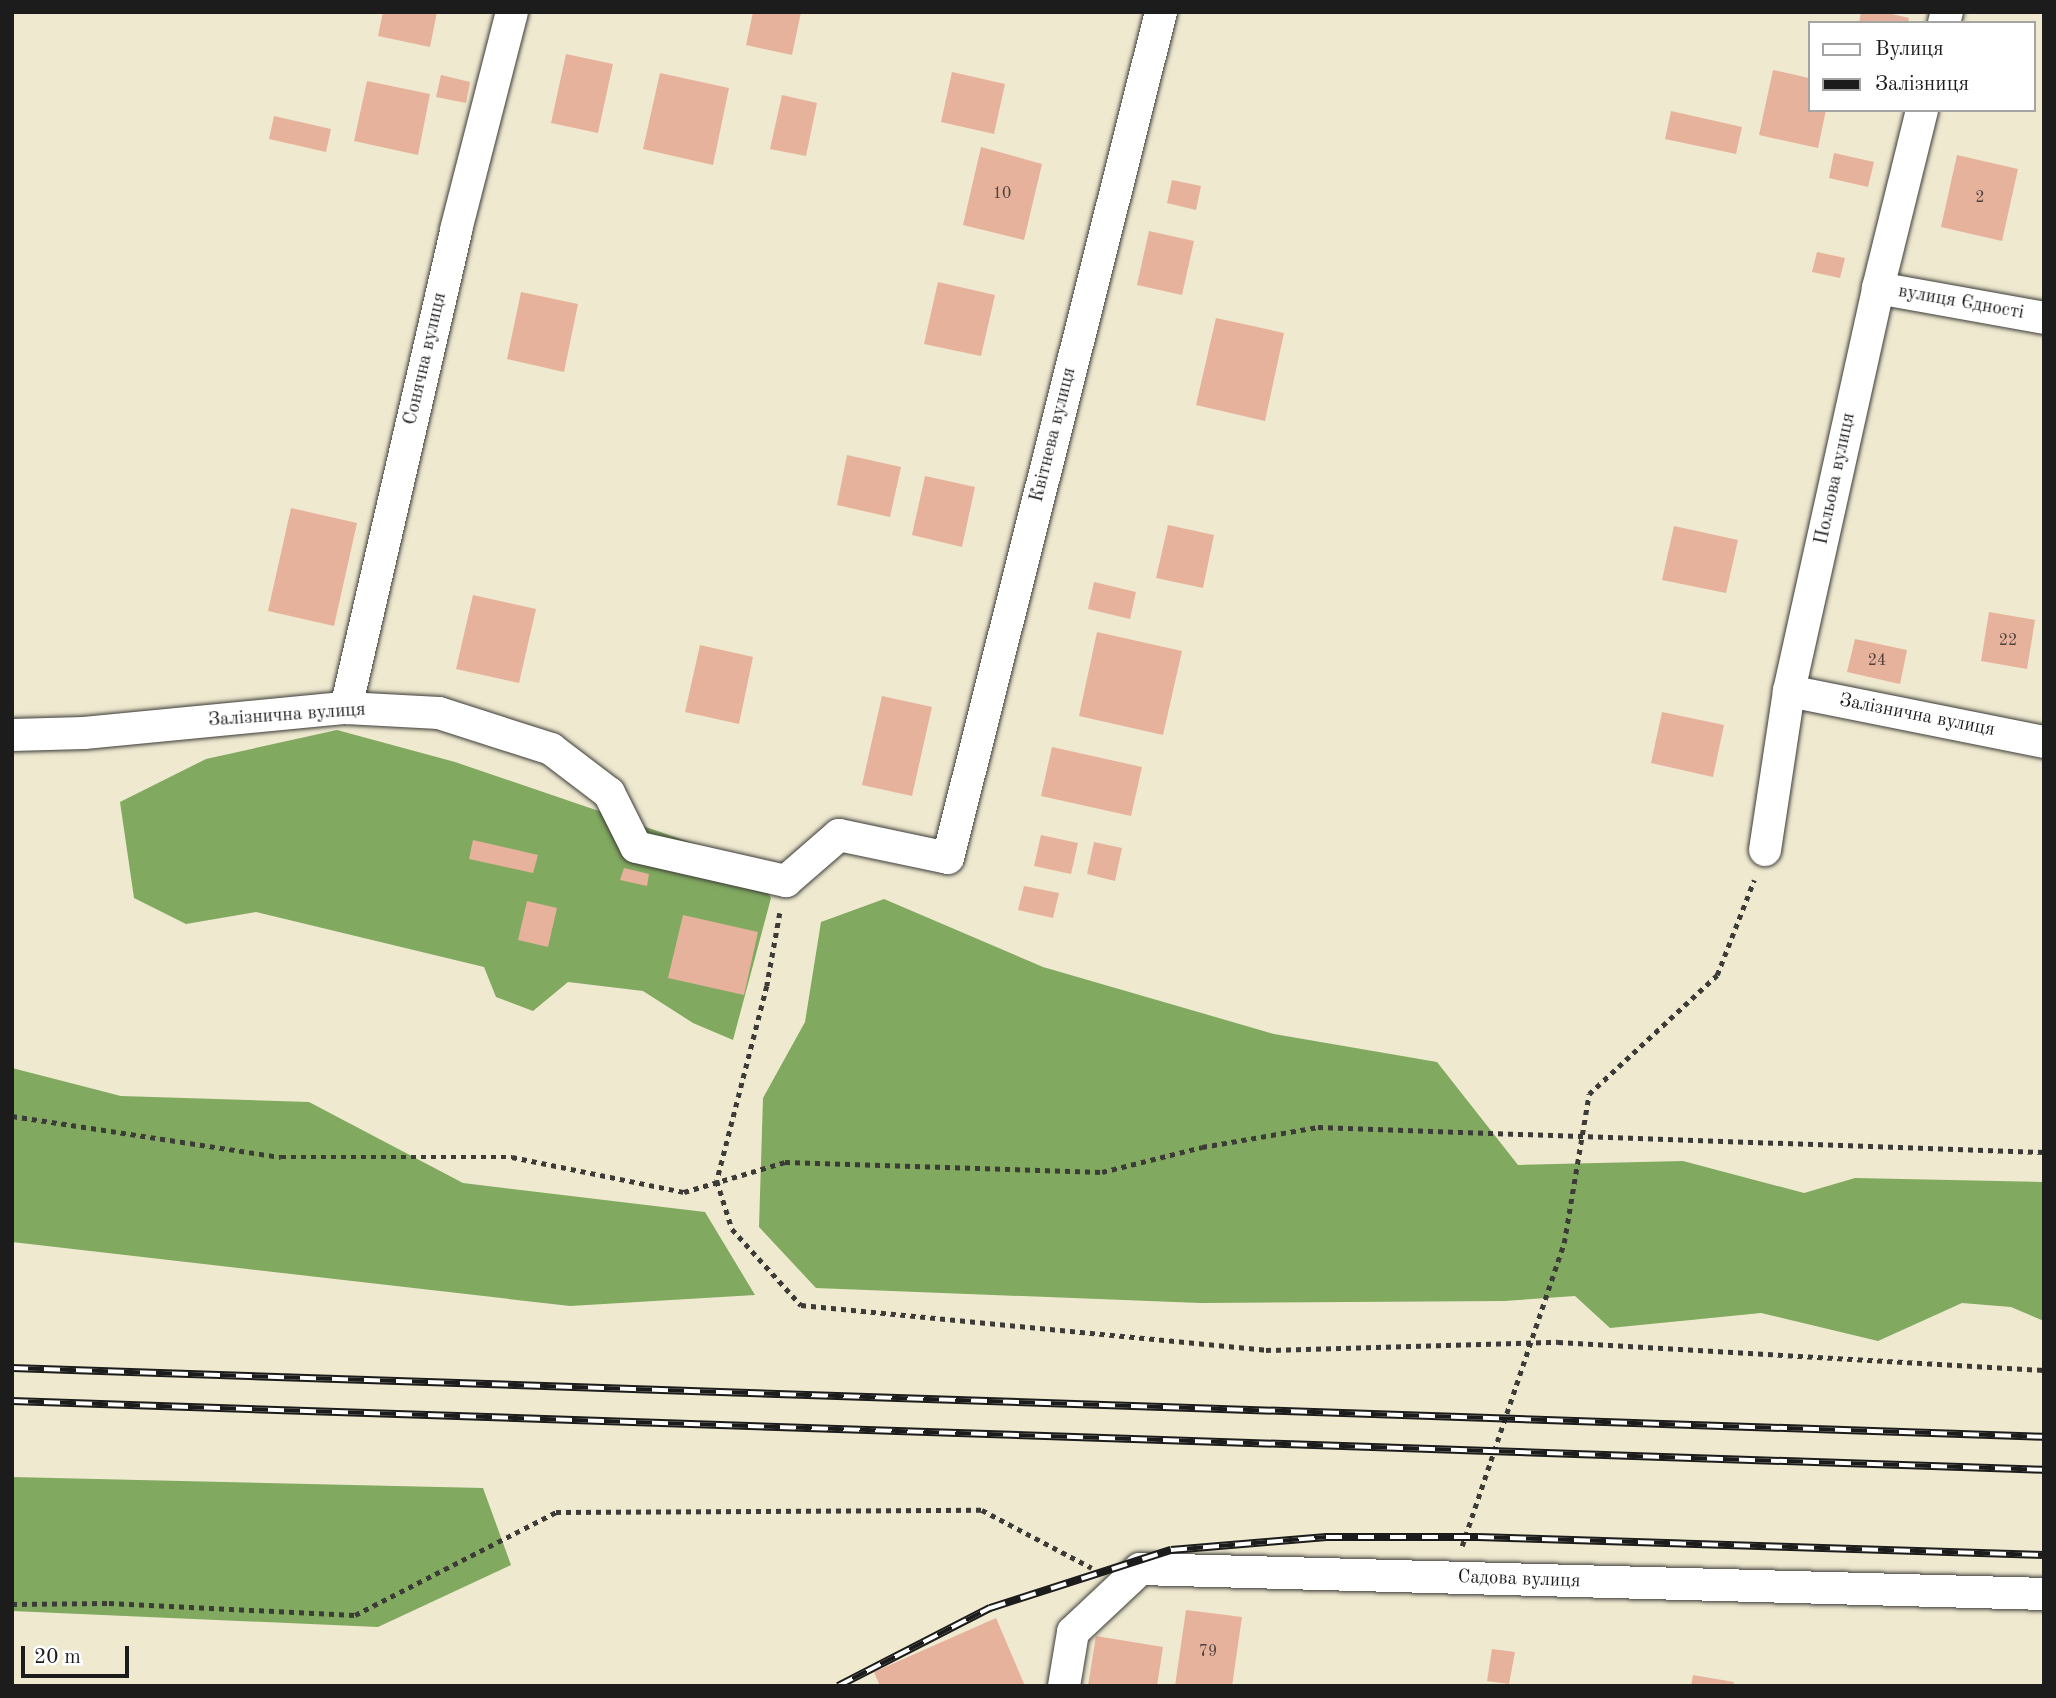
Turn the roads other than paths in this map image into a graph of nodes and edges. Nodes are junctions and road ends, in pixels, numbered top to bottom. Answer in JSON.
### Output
{"nodes":[{"id":1,"x":512,"y":12,"type":"edge"},
{"id":2,"x":1161,"y":12,"type":"edge"},
{"id":3,"x":1922,"y":112,"type":"edge"},
{"id":4,"x":1878,"y":288,"type":"junction"},
{"id":5,"x":2044,"y":318,"type":"edge"},
{"id":6,"x":1789,"y":691,"type":"junction"},
{"id":7,"x":346,"y":708,"type":"junction"},
{"id":8,"x":12,"y":735,"type":"edge"},
{"id":9,"x":2044,"y":742,"type":"edge"},
{"id":10,"x":1765,"y":850,"type":"road end"},
{"id":11,"x":786,"y":881,"type":"joint"},
{"id":12,"x":2044,"y":1594,"type":"edge"},
{"id":13,"x":1064,"y":1686,"type":"edge"}],
"edges":[{"from":1,"to":7,"type":"street","name":"Сонячна вулиця"},
{"from":2,"to":11,"type":"street","name":"Квітнева вулиця"},
{"from":3,"to":4,"type":"street","name":"Польова вулиця"},
{"from":4,"to":5,"type":"street","name":"вулиця Єдності"},
{"from":4,"to":6,"type":"street","name":"Польова вулиця"},
{"from":6,"to":9,"type":"street","name":"Залізнична вулиця"},
{"from":6,"to":10,"type":"street","name":"Польова вулиця"},
{"from":7,"to":8,"type":"street","name":"Залізнична вулиця"},
{"from":7,"to":11,"type":"street","name":"Залізнична вулиця"},
{"from":12,"to":13,"type":"street","name":"Садова вулиця"}]}
